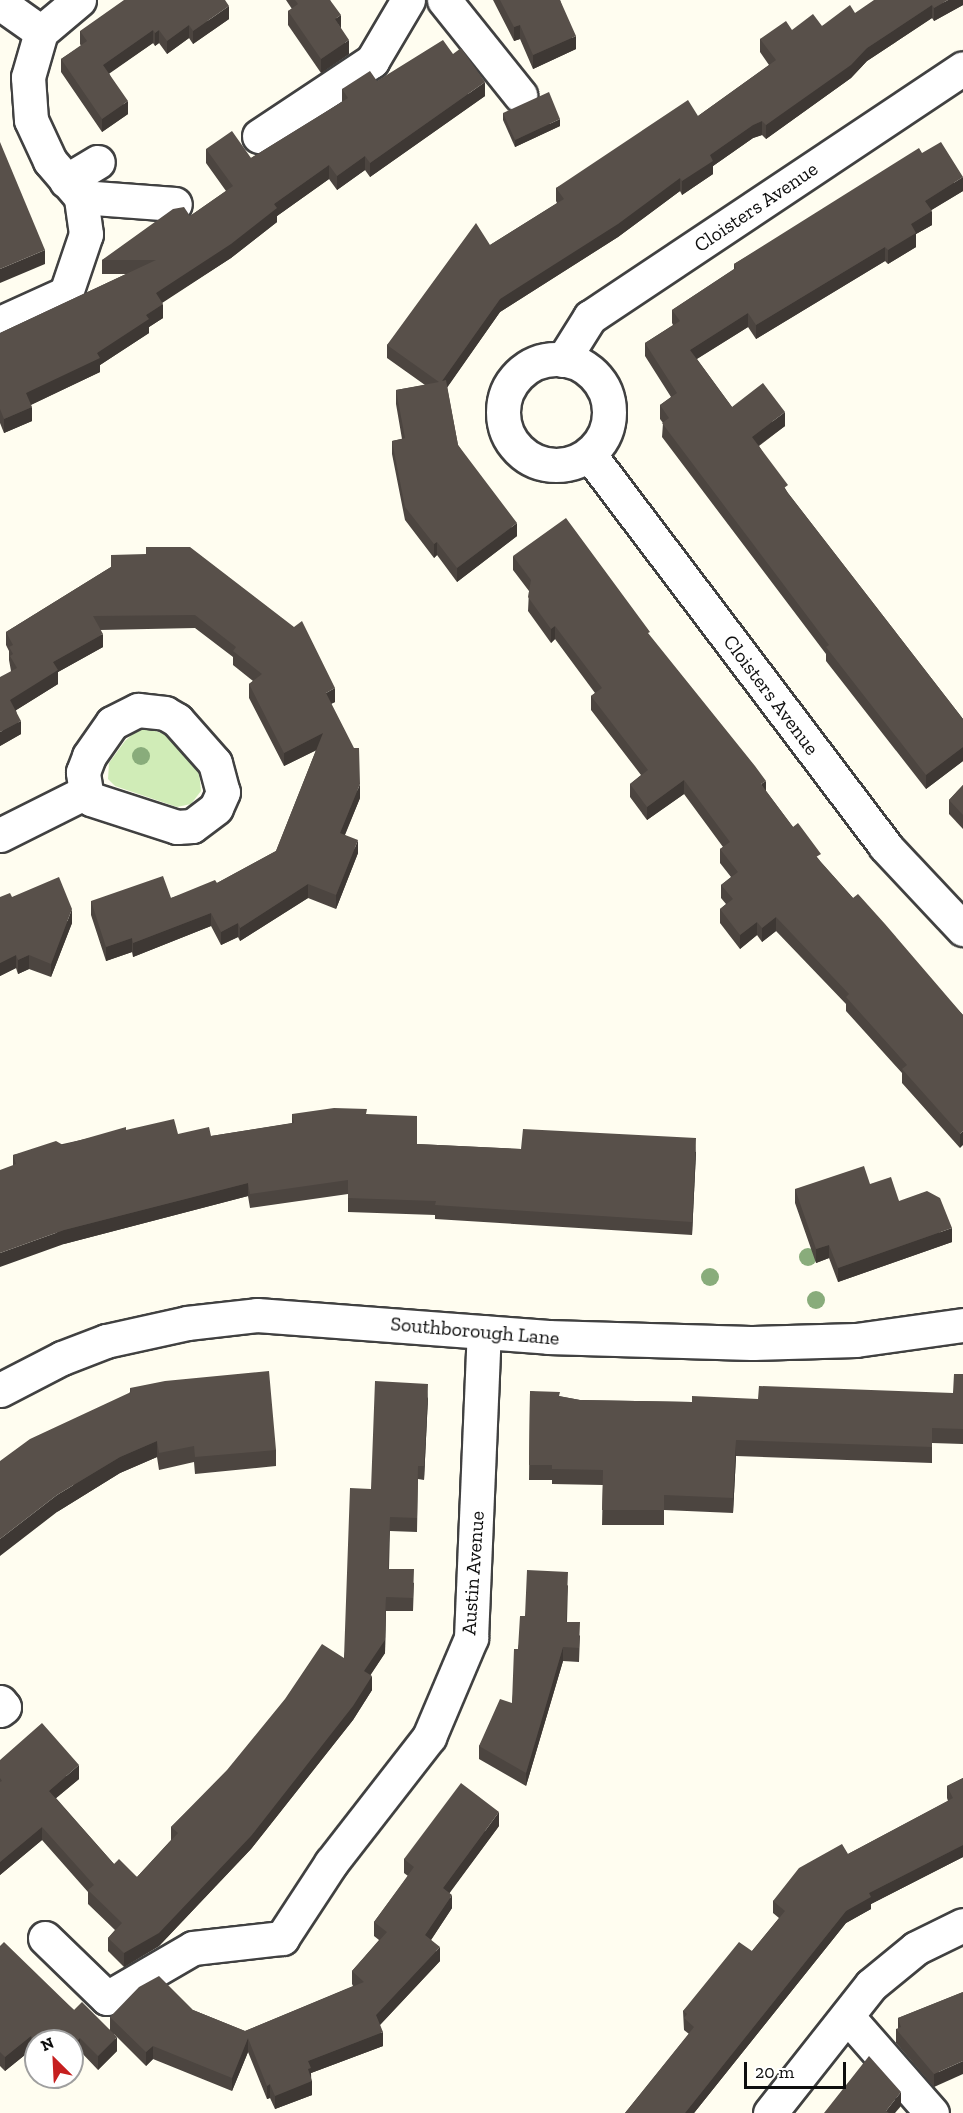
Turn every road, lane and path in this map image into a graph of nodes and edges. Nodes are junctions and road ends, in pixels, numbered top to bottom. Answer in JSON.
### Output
{"nodes":[{"id":1,"x":79,"y":0,"type":"edge"},
{"id":2,"x":408,"y":0,"type":"edge"},
{"id":3,"x":0,"y":3,"type":"edge"},
{"id":4,"x":449,"y":7,"type":"edge"},
{"id":5,"x":41,"y":32,"type":"junction"},
{"id":6,"x":963,"y":68,"type":"edge"},
{"id":7,"x":520,"y":95,"type":"dead end"},
{"id":8,"x":258,"y":136,"type":"dead end"},
{"id":9,"x":98,"y":162,"type":"dead end"},
{"id":10,"x":74,"y":189,"type":"junction"},
{"id":11,"x":175,"y":204,"type":"dead end"},
{"id":12,"x":0,"y":323,"type":"edge"},
{"id":13,"x":563,"y":360,"type":"junction"},
{"id":14,"x":589,"y":454,"type":"junction"},
{"id":15,"x":86,"y":792,"type":"dead end"},
{"id":16,"x":0,"y":835,"type":"edge"},
{"id":17,"x":963,"y":929,"type":"edge"},
{"id":18,"x":963,"y":1325,"type":"edge"},
{"id":19,"x":484,"y":1332,"type":"junction"},
{"id":20,"x":0,"y":1390,"type":"edge"},
{"id":21,"x":0,"y":1702,"type":"edge"},
{"id":22,"x":0,"y":1710,"type":"edge"},
{"id":23,"x":963,"y":1925,"type":"edge"},
{"id":24,"x":45,"y":1938,"type":"dead end"},
{"id":25,"x":847,"y":2016,"type":"junction"},
{"id":26,"x":770,"y":2113,"type":"edge"},
{"id":27,"x":932,"y":2113,"type":"edge"}],
"edges":[{"from":1,"to":5,"type":"street"},
{"from":2,"to":8,"type":"street"},
{"from":3,"to":5,"type":"street"},
{"from":4,"to":7,"type":"street"},
{"from":5,"to":10,"type":"street"},
{"from":6,"to":13,"type":"street","name":"Cloisters Avenue"},
{"from":9,"to":10,"type":"street"},
{"from":10,"to":11,"type":"street"},
{"from":10,"to":12,"type":"street"},
{"from":13,"to":14,"type":"street"},
{"from":13,"to":14,"type":"street"},
{"from":14,"to":17,"type":"street","name":"Cloisters Avenue"},
{"from":15,"to":16,"type":"street"},
{"from":18,"to":19,"type":"street","name":"Southborough Lane"},
{"from":19,"to":20,"type":"street","name":"Southborough Lane"},
{"from":19,"to":24,"type":"street","name":"Austin Avenue"},
{"from":21,"to":22,"type":"street"},
{"from":23,"to":25,"type":"street"},
{"from":25,"to":26,"type":"street"},
{"from":25,"to":27,"type":"street"}]}
